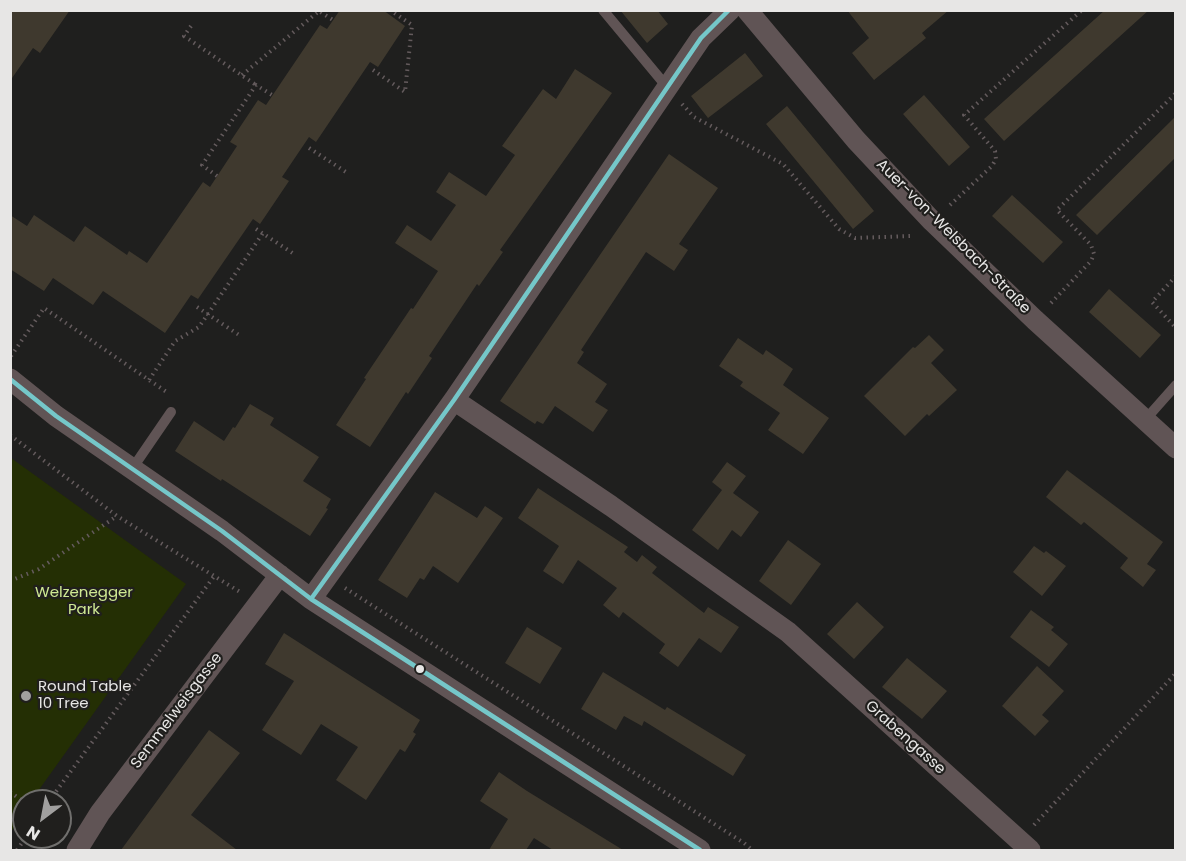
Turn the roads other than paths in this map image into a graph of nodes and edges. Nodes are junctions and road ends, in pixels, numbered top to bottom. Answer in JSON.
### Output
{"nodes":[{"id":1,"x":603,"y":10,"type":"edge"},
{"id":2,"x":730,"y":10,"type":"edge"},
{"id":3,"x":747,"y":10,"type":"edge"},
{"id":4,"x":668,"y":87,"type":"junction"},
{"id":5,"x":10,"y":379,"type":"edge"},
{"id":6,"x":1176,"y":385,"type":"edge"},
{"id":7,"x":454,"y":400,"type":"junction"},
{"id":8,"x":171,"y":412,"type":"dead end"},
{"id":9,"x":1145,"y":420,"type":"junction"},
{"id":10,"x":1176,"y":448,"type":"edge"},
{"id":11,"x":132,"y":469,"type":"junction"},
{"id":12,"x":280,"y":574,"type":"junction"},
{"id":13,"x":311,"y":599,"type":"junction"},
{"id":14,"x":1024,"y":845,"type":"edge"},
{"id":15,"x":77,"y":850,"type":"edge"},
{"id":16,"x":700,"y":850,"type":"edge"}],
"edges":[{"from":1,"to":4,"type":"lane"},
{"from":2,"to":4,"type":"street"},
{"from":3,"to":9,"type":"street","name":"Auer-von-Welsbach-Straße"},
{"from":4,"to":7,"type":"street"},
{"from":5,"to":11,"type":"street"},
{"from":6,"to":9,"type":"lane"},
{"from":7,"to":13,"type":"street"},
{"from":7,"to":14,"type":"street","name":"Grabengasse"},
{"from":8,"to":11,"type":"lane"},
{"from":9,"to":10,"type":"street","name":"Auer-von-Welsbach-Straße"},
{"from":11,"to":12,"type":"street"},
{"from":12,"to":13,"type":"street"},
{"from":12,"to":15,"type":"street","name":"Semmelweisgasse"},
{"from":13,"to":16,"type":"street"}]}
